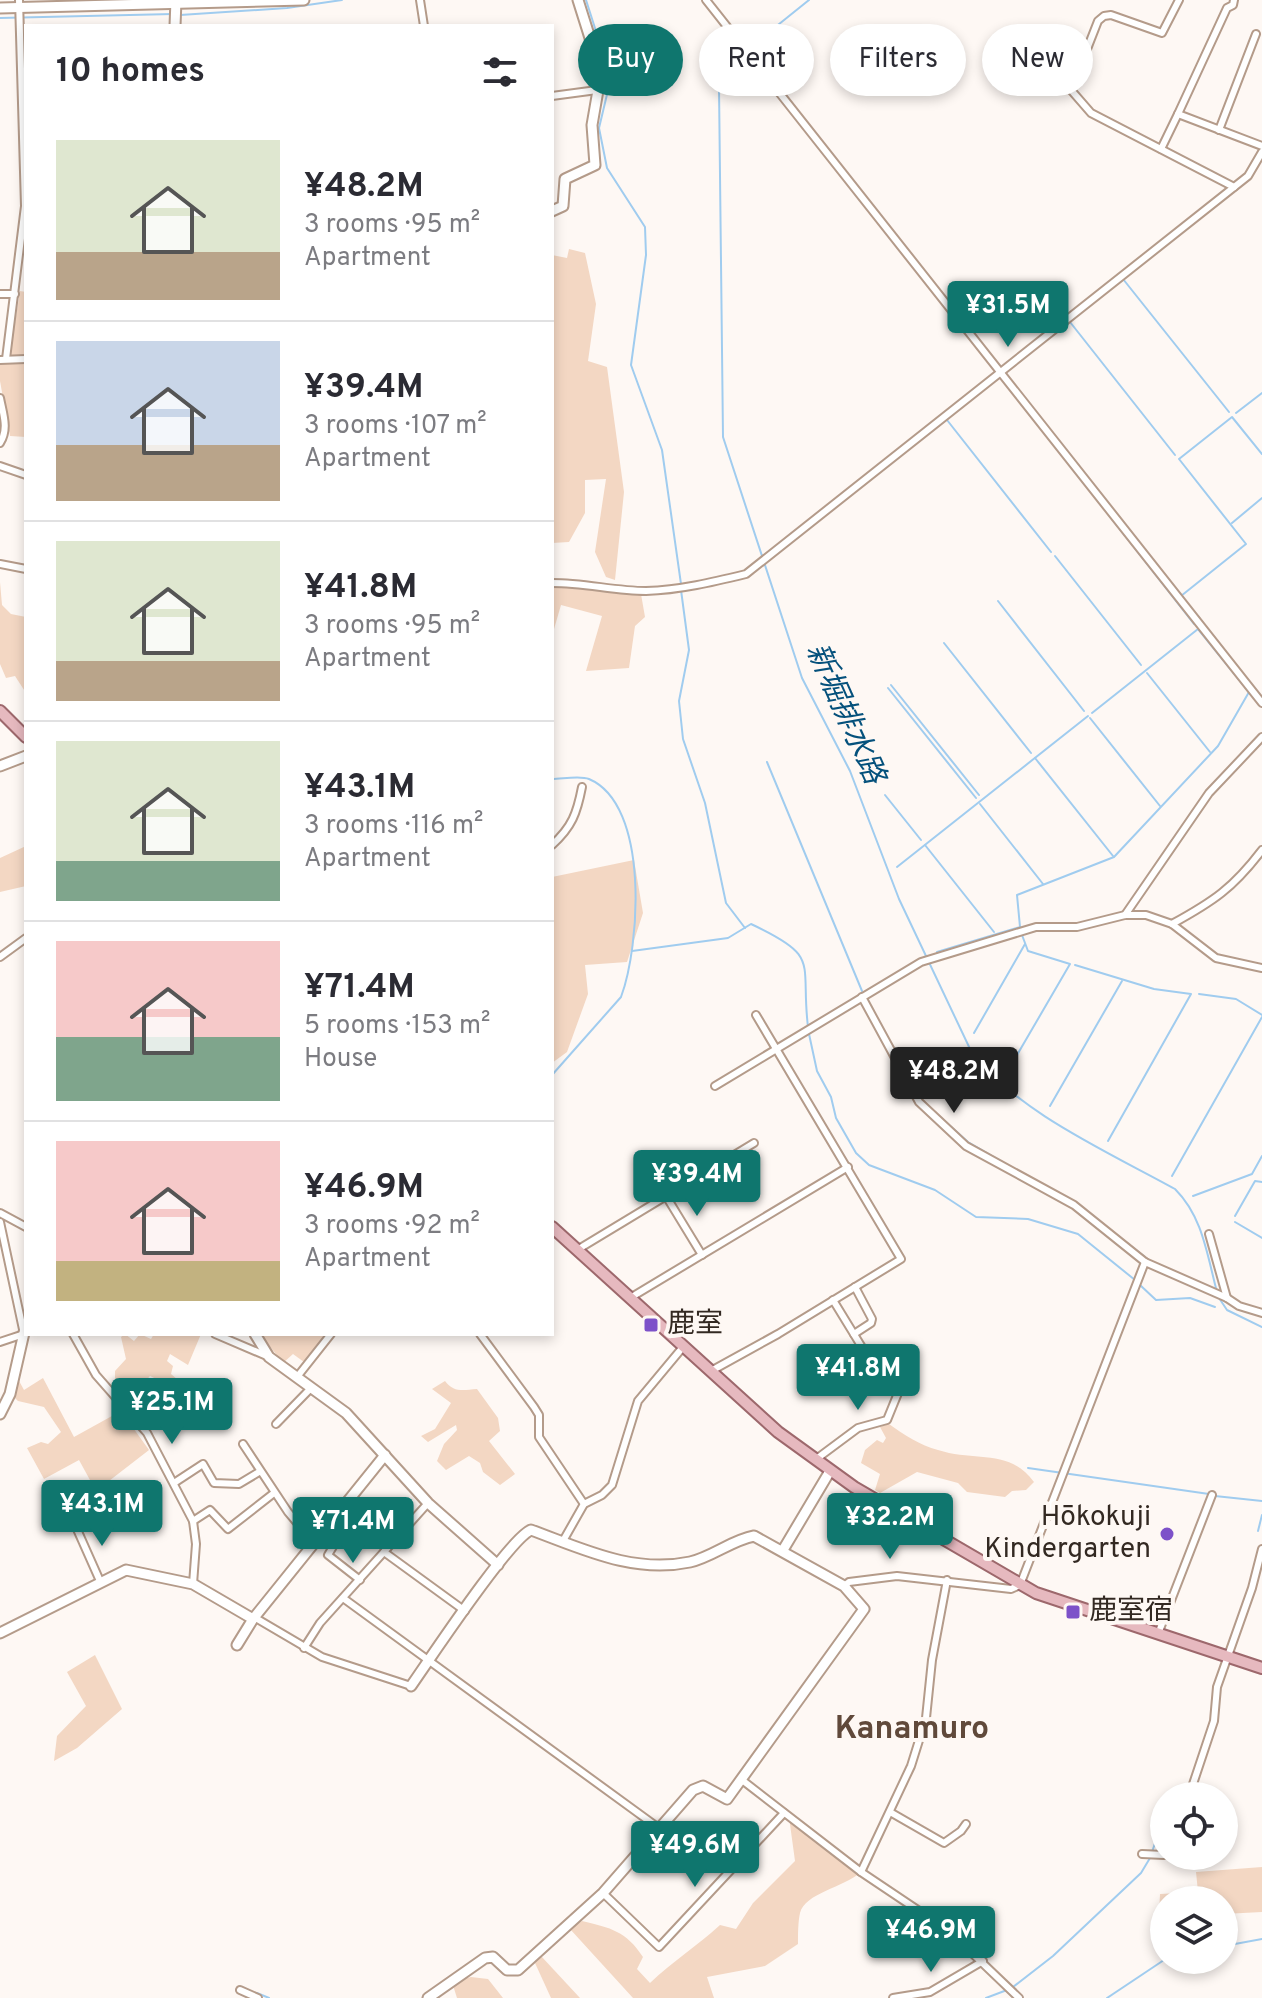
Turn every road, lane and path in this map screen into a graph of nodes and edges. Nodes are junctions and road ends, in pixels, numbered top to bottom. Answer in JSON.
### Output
{"nodes":[{"id":1,"x":304,"y":0,"type":"edge"},
{"id":2,"x":420,"y":0,"type":"edge"},
{"id":3,"x":578,"y":0,"type":"edge"},
{"id":4,"x":706,"y":0,"type":"edge"},
{"id":5,"x":1179,"y":0,"type":"edge"},
{"id":6,"x":1234,"y":0,"type":"edge"},
{"id":7,"x":177,"y":3,"type":"edge"},
{"id":8,"x":20,"y":4,"type":"edge"},
{"id":9,"x":0,"y":8,"type":"edge"},
{"id":10,"x":175,"y":24,"type":"edge"},
{"id":11,"x":424,"y":24,"type":"edge"},
{"id":12,"x":586,"y":24,"type":"edge"},
{"id":13,"x":1256,"y":34,"type":"dead end"},
{"id":14,"x":578,"y":93,"type":"edge"},
{"id":15,"x":554,"y":96,"type":"edge"},
{"id":16,"x":596,"y":96,"type":"edge"},
{"id":17,"x":24,"y":106,"type":"edge"},
{"id":18,"x":1178,"y":114,"type":"junction"},
{"id":19,"x":1219,"y":130,"type":"junction"},
{"id":20,"x":1262,"y":146,"type":"edge"},
{"id":21,"x":1161,"y":149,"type":"junction"},
{"id":22,"x":1262,"y":152,"type":"edge"},
{"id":23,"x":1234,"y":188,"type":"junction"},
{"id":24,"x":554,"y":210,"type":"edge"},
{"id":25,"x":24,"y":243,"type":"edge"},
{"id":26,"x":24,"y":290,"type":"edge"},
{"id":27,"x":15,"y":291,"type":"junction"},
{"id":28,"x":0,"y":294,"type":"edge"},
{"id":29,"x":3,"y":359,"type":"edge"},
{"id":30,"x":24,"y":359,"type":"edge"},
{"id":31,"x":1000,"y":374,"type":"junction"},
{"id":32,"x":0,"y":398,"type":"edge"},
{"id":33,"x":0,"y":443,"type":"edge"},
{"id":34,"x":0,"y":466,"type":"edge"},
{"id":35,"x":24,"y":474,"type":"edge"},
{"id":36,"x":0,"y":564,"type":"edge"},
{"id":37,"x":24,"y":569,"type":"edge"},
{"id":38,"x":554,"y":583,"type":"edge"},
{"id":39,"x":1262,"y":703,"type":"edge"},
{"id":40,"x":0,"y":711,"type":"edge"},
{"id":41,"x":24,"y":735,"type":"edge"},
{"id":42,"x":1262,"y":737,"type":"edge"},
{"id":43,"x":24,"y":757,"type":"edge"},
{"id":44,"x":0,"y":766,"type":"edge"},
{"id":45,"x":582,"y":787,"type":"dead end"},
{"id":46,"x":554,"y":843,"type":"edge"},
{"id":47,"x":1262,"y":850,"type":"edge"},
{"id":48,"x":1125,"y":915,"type":"junction"},
{"id":49,"x":1172,"y":924,"type":"junction"},
{"id":50,"x":24,"y":939,"type":"edge"},
{"id":51,"x":0,"y":957,"type":"edge"},
{"id":52,"x":1262,"y":968,"type":"edge"},
{"id":53,"x":862,"y":997,"type":"junction"},
{"id":54,"x":756,"y":1015,"type":"dead end"},
{"id":55,"x":777,"y":1049,"type":"junction"},
{"id":56,"x":715,"y":1086,"type":"dead end"},
{"id":57,"x":754,"y":1143,"type":"dead end"},
{"id":58,"x":848,"y":1167,"type":"junction"},
{"id":59,"x":666,"y":1196,"type":"junction"},
{"id":60,"x":0,"y":1213,"type":"edge"},
{"id":61,"x":0,"y":1222,"type":"edge"},
{"id":62,"x":24,"y":1226,"type":"edge"},
{"id":63,"x":554,"y":1229,"type":"edge"},
{"id":64,"x":1209,"y":1234,"type":"dead end"},
{"id":65,"x":577,"y":1250,"type":"junction"},
{"id":66,"x":702,"y":1255,"type":"junction"},
{"id":67,"x":1145,"y":1262,"type":"junction"},
{"id":68,"x":855,"y":1287,"type":"junction"},
{"id":69,"x":1224,"y":1297,"type":"junction"},
{"id":70,"x":630,"y":1298,"type":"junction"},
{"id":71,"x":833,"y":1300,"type":"junction"},
{"id":72,"x":1262,"y":1313,"type":"edge"},
{"id":73,"x":24,"y":1325,"type":"edge"},
{"id":74,"x":24,"y":1330,"type":"edge"},
{"id":75,"x":24,"y":1333,"type":"edge"},
{"id":76,"x":854,"y":1334,"type":"junction"},
{"id":77,"x":74,"y":1336,"type":"edge"},
{"id":78,"x":220,"y":1336,"type":"edge"},
{"id":79,"x":256,"y":1336,"type":"edge"},
{"id":80,"x":329,"y":1336,"type":"edge"},
{"id":81,"x":481,"y":1336,"type":"edge"},
{"id":82,"x":0,"y":1342,"type":"edge"},
{"id":83,"x":683,"y":1347,"type":"junction"},
{"id":84,"x":863,"y":1349,"type":"dead end"},
{"id":85,"x":269,"y":1357,"type":"junction"},
{"id":86,"x":711,"y":1371,"type":"junction"},
{"id":87,"x":907,"y":1371,"type":"dead end"},
{"id":88,"x":297,"y":1377,"type":"junction"},
{"id":89,"x":311,"y":1388,"type":"junction"},
{"id":90,"x":0,"y":1414,"type":"edge"},
{"id":91,"x":276,"y":1424,"type":"dead end"},
{"id":92,"x":243,"y":1444,"type":"dead end"},
{"id":93,"x":385,"y":1455,"type":"junction"},
{"id":94,"x":815,"y":1460,"type":"junction"},
{"id":95,"x":830,"y":1471,"type":"junction"},
{"id":96,"x":259,"y":1472,"type":"junction"},
{"id":97,"x":174,"y":1483,"type":"junction"},
{"id":98,"x":274,"y":1493,"type":"junction"},
{"id":99,"x":1212,"y":1495,"type":"dead end"},
{"id":100,"x":428,"y":1503,"type":"junction"},
{"id":101,"x":584,"y":1504,"type":"junction"},
{"id":102,"x":193,"y":1521,"type":"junction"},
{"id":103,"x":76,"y":1527,"type":"dead end"},
{"id":104,"x":318,"y":1538,"type":"junction"},
{"id":105,"x":563,"y":1541,"type":"junction"},
{"id":106,"x":1262,"y":1549,"type":"edge"},
{"id":107,"x":783,"y":1550,"type":"junction"},
{"id":108,"x":384,"y":1552,"type":"junction"},
{"id":109,"x":498,"y":1565,"type":"junction"},
{"id":110,"x":360,"y":1580,"type":"junction"},
{"id":111,"x":947,"y":1580,"type":"junction"},
{"id":112,"x":100,"y":1581,"type":"junction"},
{"id":113,"x":193,"y":1584,"type":"junction"},
{"id":114,"x":1020,"y":1585,"type":"junction"},
{"id":115,"x":844,"y":1586,"type":"junction"},
{"id":116,"x":343,"y":1598,"type":"junction"},
{"id":117,"x":465,"y":1611,"type":"junction"},
{"id":118,"x":254,"y":1618,"type":"junction"},
{"id":119,"x":0,"y":1633,"type":"edge"},
{"id":120,"x":1158,"y":1634,"type":"junction"},
{"id":121,"x":237,"y":1645,"type":"dead end"},
{"id":122,"x":304,"y":1648,"type":"junction"},
{"id":123,"x":1227,"y":1657,"type":"junction"},
{"id":124,"x":429,"y":1660,"type":"junction"},
{"id":125,"x":1262,"y":1668,"type":"edge"},
{"id":126,"x":411,"y":1686,"type":"joint"},
{"id":127,"x":742,"y":1780,"type":"junction"},
{"id":128,"x":1194,"y":1782,"type":"edge"},
{"id":129,"x":890,"y":1812,"type":"junction"},
{"id":130,"x":784,"y":1813,"type":"junction"},
{"id":131,"x":966,"y":1824,"type":"dead end"},
{"id":132,"x":660,"y":1829,"type":"junction"},
{"id":133,"x":1142,"y":1854,"type":"dead end"},
{"id":134,"x":1150,"y":1854,"type":"edge"},
{"id":135,"x":861,"y":1872,"type":"junction"},
{"id":136,"x":603,"y":1893,"type":"junction"},
{"id":137,"x":983,"y":1961,"type":"junction"},
{"id":138,"x":240,"y":1990,"type":"dead end"},
{"id":139,"x":1018,"y":1997,"type":"edge"},
{"id":140,"x":258,"y":1998,"type":"edge"},
{"id":141,"x":428,"y":1998,"type":"edge"},
{"id":142,"x":893,"y":1998,"type":"edge"}],
"edges":[{"from":1,"to":7,"type":"street"},
{"from":2,"to":11,"type":"street"},
{"from":3,"to":12,"type":"street"},
{"from":4,"to":31,"type":"street"},
{"from":5,"to":21,"type":"street"},
{"from":6,"to":18,"type":"street"},
{"from":7,"to":8,"type":"street"},
{"from":7,"to":10,"type":"street"},
{"from":8,"to":9,"type":"street"},
{"from":8,"to":17,"type":"street"},
{"from":13,"to":19,"type":"street"},
{"from":14,"to":15,"type":"street"},
{"from":16,"to":24,"type":"street"},
{"from":18,"to":19,"type":"street"},
{"from":18,"to":21,"type":"street"},
{"from":19,"to":20,"type":"street"},
{"from":21,"to":23,"type":"street"},
{"from":22,"to":23,"type":"street"},
{"from":23,"to":31,"type":"street"},
{"from":25,"to":27,"type":"street"},
{"from":26,"to":27,"type":"street"},
{"from":27,"to":28,"type":"street"},
{"from":27,"to":29,"type":"street"},
{"from":29,"to":30,"type":"street"},
{"from":31,"to":38,"type":"street"},
{"from":31,"to":39,"type":"street"},
{"from":32,"to":33,"type":"street"},
{"from":34,"to":35,"type":"street"},
{"from":36,"to":37,"type":"street"},
{"from":40,"to":41,"type":"main road"},
{"from":42,"to":48,"type":"street"},
{"from":43,"to":44,"type":"street"},
{"from":45,"to":46,"type":"street"},
{"from":47,"to":49,"type":"street"},
{"from":48,"to":49,"type":"street"},
{"from":48,"to":53,"type":"street"},
{"from":49,"to":52,"type":"street"},
{"from":50,"to":51,"type":"street"},
{"from":53,"to":55,"type":"street"},
{"from":53,"to":67,"type":"street"},
{"from":54,"to":55,"type":"street"},
{"from":55,"to":56,"type":"street"},
{"from":55,"to":58,"type":"street"},
{"from":57,"to":59,"type":"street"},
{"from":58,"to":66,"type":"street"},
{"from":58,"to":68,"type":"street"},
{"from":59,"to":65,"type":"street"},
{"from":59,"to":66,"type":"street"},
{"from":60,"to":62,"type":"street"},
{"from":61,"to":73,"type":"street"},
{"from":63,"to":65,"type":"main road"},
{"from":64,"to":69,"type":"street"},
{"from":65,"to":70,"type":"main road"},
{"from":66,"to":70,"type":"street"},
{"from":67,"to":69,"type":"street"},
{"from":67,"to":114,"type":"street"},
{"from":68,"to":71,"type":"street"},
{"from":68,"to":76,"type":"street"},
{"from":69,"to":72,"type":"street"},
{"from":70,"to":83,"type":"main road"},
{"from":71,"to":76,"type":"street"},
{"from":71,"to":86,"type":"street"},
{"from":74,"to":82,"type":"street"},
{"from":75,"to":90,"type":"street"},
{"from":76,"to":84,"type":"street"},
{"from":77,"to":97,"type":"street"},
{"from":78,"to":85,"type":"street"},
{"from":79,"to":85,"type":"street"},
{"from":80,"to":88,"type":"street"},
{"from":81,"to":101,"type":"street"},
{"from":83,"to":86,"type":"main road"},
{"from":83,"to":101,"type":"street"},
{"from":85,"to":88,"type":"street"},
{"from":86,"to":94,"type":"main road"},
{"from":87,"to":94,"type":"street"},
{"from":88,"to":89,"type":"street"},
{"from":89,"to":91,"type":"street"},
{"from":89,"to":93,"type":"street"},
{"from":92,"to":96,"type":"street"},
{"from":93,"to":100,"type":"street"},
{"from":93,"to":104,"type":"street"},
{"from":94,"to":95,"type":"main road"},
{"from":95,"to":107,"type":"street"},
{"from":95,"to":114,"type":"main road"},
{"from":96,"to":97,"type":"street"},
{"from":96,"to":98,"type":"street"},
{"from":97,"to":102,"type":"street"},
{"from":98,"to":102,"type":"street"},
{"from":98,"to":104,"type":"street"},
{"from":99,"to":120,"type":"street"},
{"from":100,"to":108,"type":"street"},
{"from":100,"to":109,"type":"street"},
{"from":101,"to":105,"type":"street"},
{"from":102,"to":113,"type":"street"},
{"from":103,"to":112,"type":"street"},
{"from":104,"to":110,"type":"street"},
{"from":104,"to":118,"type":"street"},
{"from":105,"to":107,"type":"street"},
{"from":105,"to":109,"type":"street"},
{"from":106,"to":123,"type":"street"},
{"from":107,"to":115,"type":"street"},
{"from":108,"to":110,"type":"street"},
{"from":108,"to":117,"type":"street"},
{"from":109,"to":117,"type":"street"},
{"from":110,"to":116,"type":"street"},
{"from":111,"to":114,"type":"street"},
{"from":111,"to":115,"type":"street"},
{"from":111,"to":129,"type":"street"},
{"from":112,"to":113,"type":"street"},
{"from":112,"to":119,"type":"street"},
{"from":113,"to":118,"type":"street"},
{"from":114,"to":120,"type":"main road"},
{"from":115,"to":127,"type":"street"},
{"from":116,"to":122,"type":"street"},
{"from":116,"to":124,"type":"street"},
{"from":117,"to":124,"type":"street"},
{"from":118,"to":121,"type":"street"},
{"from":118,"to":122,"type":"street"},
{"from":120,"to":123,"type":"main road"},
{"from":122,"to":126,"type":"street"},
{"from":123,"to":125,"type":"main road"},
{"from":123,"to":128,"type":"street"},
{"from":124,"to":126,"type":"street"},
{"from":124,"to":132,"type":"street"},
{"from":127,"to":130,"type":"street"},
{"from":127,"to":132,"type":"street"},
{"from":129,"to":131,"type":"street"},
{"from":129,"to":135,"type":"street"},
{"from":130,"to":135,"type":"street"},
{"from":130,"to":136,"type":"street"},
{"from":132,"to":136,"type":"street"},
{"from":133,"to":134,"type":"street"},
{"from":135,"to":137,"type":"street"},
{"from":136,"to":141,"type":"street"},
{"from":137,"to":139,"type":"street"},
{"from":137,"to":142,"type":"street"},
{"from":138,"to":140,"type":"street"}]}
